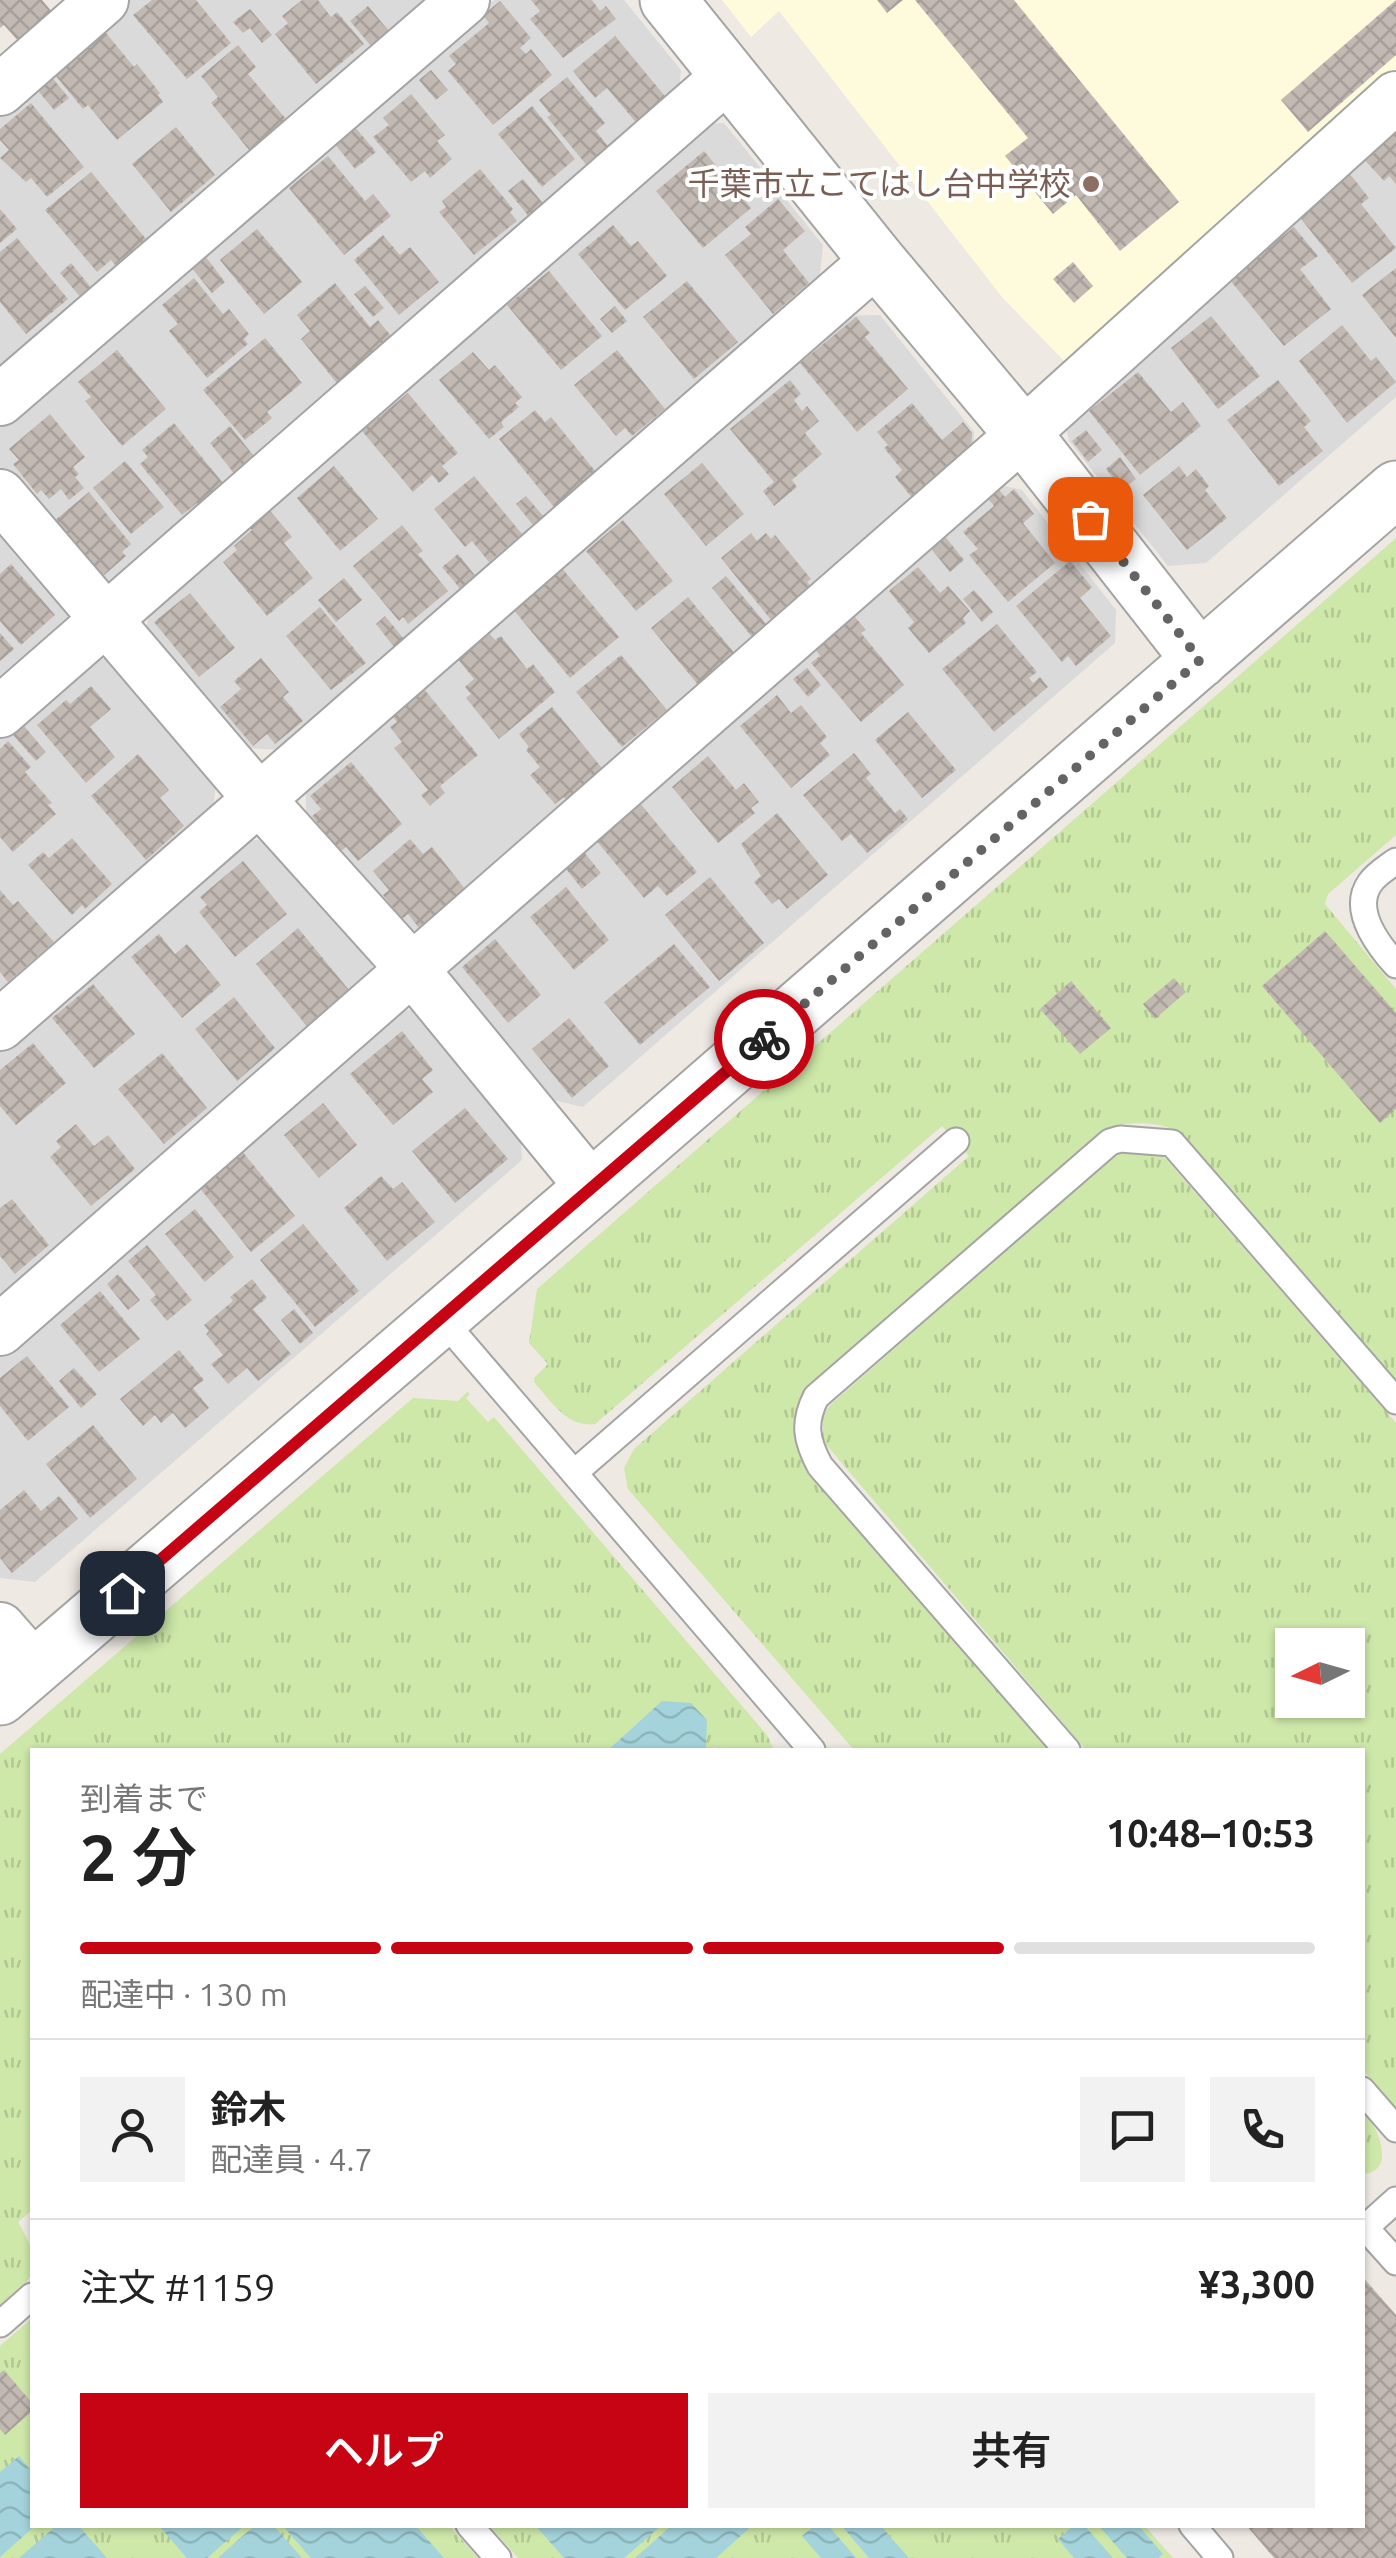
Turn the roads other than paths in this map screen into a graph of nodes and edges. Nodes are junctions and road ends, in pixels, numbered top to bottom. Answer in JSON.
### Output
{"nodes":[{"id":1,"x":104,"y":0,"type":"edge"},
{"id":2,"x":464,"y":0,"type":"edge"},
{"id":3,"x":668,"y":0,"type":"edge"},
{"id":4,"x":729,"y":75,"type":"junction"},
{"id":5,"x":0,"y":90,"type":"edge"},
{"id":6,"x":1396,"y":97,"type":"edge"},
{"id":7,"x":877,"y":260,"type":"junction"},
{"id":8,"x":0,"y":400,"type":"edge"},
{"id":9,"x":1024,"y":434,"type":"junction"},
{"id":10,"x":1396,"y":489,"type":"edge"},
{"id":11,"x":0,"y":495,"type":"edge"},
{"id":12,"x":106,"y":619,"type":"junction"},
{"id":13,"x":1200,"y":660,"type":"junction"},
{"id":14,"x":0,"y":712,"type":"edge"},
{"id":15,"x":260,"y":800,"type":"junction"},
{"id":16,"x":1396,"y":861,"type":"edge"},
{"id":17,"x":1396,"y":965,"type":"edge"},
{"id":18,"x":413,"y":970,"type":"junction"},
{"id":19,"x":0,"y":1025,"type":"edge"},
{"id":20,"x":956,"y":1141,"type":"dead end"},
{"id":21,"x":592,"y":1188,"type":"junction"},
{"id":22,"x":441,"y":1318,"type":"junction"},
{"id":23,"x":0,"y":1330,"type":"edge"},
{"id":24,"x":1396,"y":1401,"type":"edge"},
{"id":25,"x":574,"y":1473,"type":"junction"},
{"id":26,"x":12,"y":1664,"type":"edge"},
{"id":27,"x":807,"y":1748,"type":"edge"},
{"id":28,"x":1065,"y":1748,"type":"edge"},
{"id":29,"x":1365,"y":2093,"type":"edge"},
{"id":30,"x":1396,"y":2128,"type":"edge"},
{"id":31,"x":1396,"y":2200,"type":"edge"},
{"id":32,"x":1365,"y":2225,"type":"edge"},
{"id":33,"x":1365,"y":2227,"type":"edge"},
{"id":34,"x":1396,"y":2262,"type":"edge"},
{"id":35,"x":30,"y":2298,"type":"edge"},
{"id":36,"x":0,"y":2324,"type":"edge"},
{"id":37,"x":472,"y":2528,"type":"edge"},
{"id":38,"x":1195,"y":2528,"type":"edge"},
{"id":39,"x":498,"y":2558,"type":"edge"},
{"id":40,"x":1220,"y":2558,"type":"edge"}],
"edges":[{"from":1,"to":5,"type":"street"},
{"from":2,"to":8,"type":"street"},
{"from":3,"to":4,"type":"street"},
{"from":4,"to":7,"type":"street"},
{"from":4,"to":12,"type":"street"},
{"from":6,"to":9,"type":"street"},
{"from":7,"to":9,"type":"street"},
{"from":7,"to":15,"type":"street"},
{"from":9,"to":13,"type":"street"},
{"from":9,"to":18,"type":"street"},
{"from":10,"to":13,"type":"street"},
{"from":11,"to":12,"type":"street"},
{"from":12,"to":14,"type":"street"},
{"from":12,"to":15,"type":"street"},
{"from":13,"to":21,"type":"street"},
{"from":15,"to":18,"type":"street"},
{"from":15,"to":19,"type":"street"},
{"from":16,"to":17,"type":"lane"},
{"from":18,"to":21,"type":"street"},
{"from":18,"to":23,"type":"street"},
{"from":20,"to":25,"type":"lane"},
{"from":21,"to":22,"type":"street"},
{"from":22,"to":25,"type":"lane"},
{"from":22,"to":26,"type":"street"},
{"from":24,"to":28,"type":"lane"},
{"from":25,"to":27,"type":"lane"},
{"from":29,"to":30,"type":"lane"},
{"from":31,"to":32,"type":"lane"},
{"from":33,"to":34,"type":"lane"},
{"from":35,"to":36,"type":"lane"},
{"from":37,"to":39,"type":"lane"},
{"from":38,"to":40,"type":"lane"}]}
